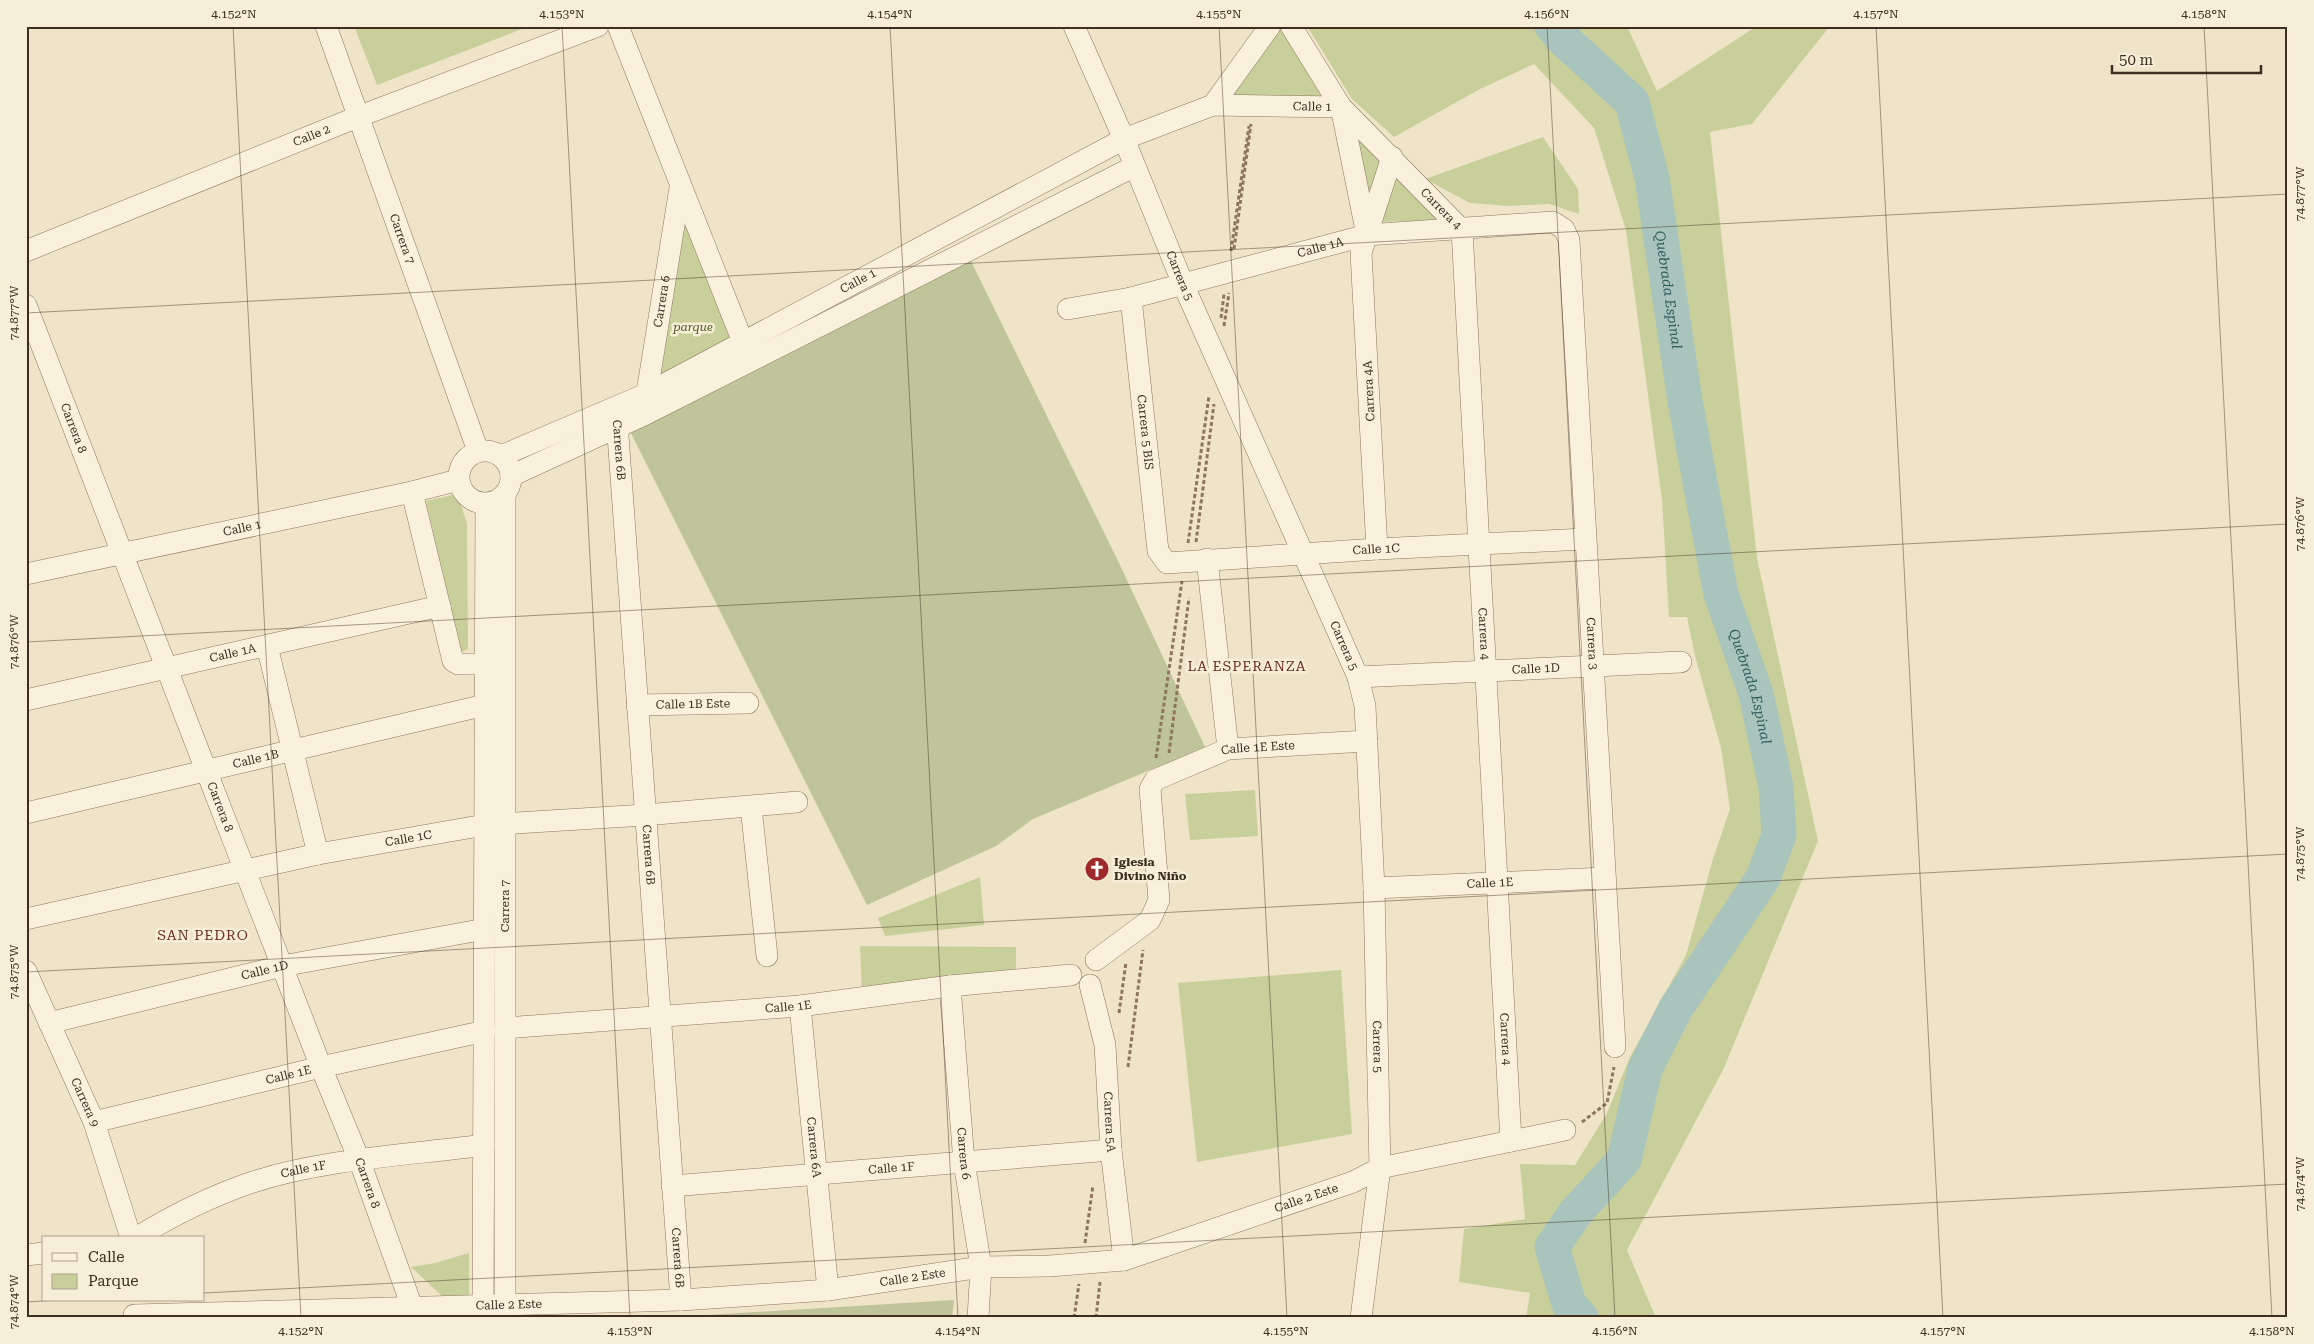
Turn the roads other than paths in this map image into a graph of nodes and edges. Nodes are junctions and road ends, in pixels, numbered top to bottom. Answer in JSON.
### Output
{"nodes":[{"id":1,"x":326,"y":26,"type":"edge"},
{"id":2,"x":598,"y":26,"type":"edge"},
{"id":3,"x":618,"y":26,"type":"edge"},
{"id":4,"x":1074,"y":26,"type":"edge"},
{"id":5,"x":1270,"y":26,"type":"edge"},
{"id":6,"x":1291,"y":26,"type":"edge"},
{"id":7,"x":1213,"y":105,"type":"junction"},
{"id":8,"x":1341,"y":107,"type":"junction"},
{"id":9,"x":360,"y":116,"type":"junction"},
{"id":10,"x":1124,"y":139,"type":"junction"},
{"id":11,"x":1392,"y":157,"type":"junction"},
{"id":12,"x":1135,"y":166,"type":"junction"},
{"id":13,"x":680,"y":188,"type":"junction"},
{"id":14,"x":1462,"y":230,"type":"junction"},
{"id":15,"x":1367,"y":235,"type":"junction"},
{"id":16,"x":1569,"y":240,"type":"joint"},
{"id":17,"x":26,"y":251,"type":"edge"},
{"id":18,"x":1183,"y":284,"type":"junction"},
{"id":19,"x":1131,"y":298,"type":"junction"},
{"id":20,"x":26,"y":305,"type":"edge"},
{"id":21,"x":1068,"y":309,"type":"dead end"},
{"id":22,"x":746,"y":351,"type":"junction"},
{"id":23,"x":645,"y":405,"type":"junction"},
{"id":24,"x":616,"y":418,"type":"junction"},
{"id":25,"x":478,"y":451,"type":"junction"},
{"id":26,"x":501,"y":456,"type":"junction"},
{"id":27,"x":458,"y":480,"type":"junction"},
{"id":28,"x":501,"y":491,"type":"junction"},
{"id":29,"x":412,"y":492,"type":"junction"},
{"id":30,"x":1585,"y":539,"type":"junction"},
{"id":31,"x":1479,"y":544,"type":"junction"},
{"id":32,"x":1377,"y":549,"type":"junction"},
{"id":33,"x":122,"y":553,"type":"junction"},
{"id":34,"x":1201,"y":554,"type":"junction"},
{"id":35,"x":1304,"y":555,"type":"junction"},
{"id":36,"x":1167,"y":563,"type":"joint"},
{"id":37,"x":26,"y":574,"type":"edge"},
{"id":38,"x":440,"y":606,"type":"junction"},
{"id":39,"x":267,"y":646,"type":"junction"},
{"id":40,"x":1682,"y":662,"type":"dead end"},
{"id":41,"x":486,"y":664,"type":"junction"},
{"id":42,"x":1592,"y":666,"type":"junction"},
{"id":43,"x":166,"y":668,"type":"junction"},
{"id":44,"x":1486,"y":671,"type":"junction"},
{"id":45,"x":1358,"y":677,"type":"junction"},
{"id":46,"x":26,"y":700,"type":"edge"},
{"id":47,"x":748,"y":702,"type":"dead end"},
{"id":48,"x":637,"y":705,"type":"junction"},
{"id":49,"x":485,"y":706,"type":"junction"},
{"id":50,"x":1367,"y":741,"type":"junction"},
{"id":51,"x":1228,"y":749,"type":"junction"},
{"id":52,"x":293,"y":750,"type":"junction"},
{"id":53,"x":206,"y":771,"type":"junction"},
{"id":54,"x":797,"y":802,"type":"dead end"},
{"id":55,"x":751,"y":807,"type":"junction"},
{"id":56,"x":26,"y":813,"type":"edge"},
{"id":57,"x":645,"y":816,"type":"junction"},
{"id":58,"x":495,"y":824,"type":"junction"},
{"id":59,"x":318,"y":854,"type":"junction"},
{"id":60,"x":245,"y":871,"type":"junction"},
{"id":61,"x":1605,"y":878,"type":"junction"},
{"id":62,"x":1497,"y":883,"type":"junction"},
{"id":63,"x":1374,"y":888,"type":"junction"},
{"id":64,"x":26,"y":919,"type":"edge"},
{"id":65,"x":485,"y":929,"type":"junction"},
{"id":66,"x":767,"y":956,"type":"dead end"},
{"id":67,"x":1096,"y":960,"type":"junction"},
{"id":68,"x":282,"y":966,"type":"junction"},
{"id":69,"x":26,"y":971,"type":"edge"},
{"id":70,"x":1071,"y":975,"type":"junction"},
{"id":71,"x":1090,"y":985,"type":"junction"},
{"id":72,"x":950,"y":986,"type":"junction"},
{"id":73,"x":800,"y":1006,"type":"junction"},
{"id":74,"x":660,"y":1016,"type":"junction"},
{"id":75,"x":48,"y":1023,"type":"junction"},
{"id":76,"x":495,"y":1030,"type":"junction"},
{"id":77,"x":1615,"y":1047,"type":"road end"},
{"id":78,"x":321,"y":1067,"type":"junction"},
{"id":79,"x":94,"y":1122,"type":"junction"},
{"id":80,"x":1565,"y":1130,"type":"road end"},
{"id":81,"x":1512,"y":1141,"type":"junction"},
{"id":82,"x":484,"y":1145,"type":"junction"},
{"id":83,"x":1110,"y":1150,"type":"junction"},
{"id":84,"x":360,"y":1162,"type":"junction"},
{"id":85,"x":964,"y":1162,"type":"junction"},
{"id":86,"x":1380,"y":1168,"type":"junction"},
{"id":87,"x":816,"y":1174,"type":"junction"},
{"id":88,"x":672,"y":1186,"type":"junction"},
{"id":89,"x":149,"y":1234,"type":"edge"},
{"id":90,"x":130,"y":1236,"type":"edge"},
{"id":91,"x":42,"y":1253,"type":"edge"},
{"id":92,"x":26,"y":1256,"type":"edge"},
{"id":93,"x":1124,"y":1260,"type":"junction"},
{"id":94,"x":981,"y":1266,"type":"junction"},
{"id":95,"x":828,"y":1290,"type":"junction"},
{"id":96,"x":681,"y":1300,"type":"junction"},
{"id":97,"x":192,"y":1307,"type":"edge"},
{"id":98,"x":412,"y":1307,"type":"junction"},
{"id":99,"x":134,"y":1311,"type":"edge"},
{"id":100,"x":505,"y":1311,"type":"edge"},
{"id":101,"x":483,"y":1312,"type":"edge"},
{"id":102,"x":314,"y":1315,"type":"edge"},
{"id":103,"x":978,"y":1318,"type":"edge"},
{"id":104,"x":1361,"y":1318,"type":"edge"}],
"edges":[{"from":1,"to":9,"type":"street","name":"Carrera 7"},
{"from":2,"to":9,"type":"street","name":"Calle 2"},
{"from":3,"to":13,"type":"street"},
{"from":4,"to":10,"type":"street","name":"Carrera 5"},
{"from":5,"to":7,"type":"street"},
{"from":6,"to":8,"type":"street"},
{"from":7,"to":8,"type":"street","name":"Calle 1"},
{"from":7,"to":10,"type":"street","name":"Calle 1"},
{"from":8,"to":11,"type":"street","name":"Calle 1"},
{"from":8,"to":15,"type":"street","name":"Carrera 4A"},
{"from":9,"to":17,"type":"street","name":"Calle 2"},
{"from":9,"to":25,"type":"street","name":"Carrera 7"},
{"from":10,"to":12,"type":"street","name":"Carrera 5"},
{"from":10,"to":22,"type":"street","name":"Calle 1"},
{"from":11,"to":14,"type":"street","name":"Carrera 4"},
{"from":11,"to":15,"type":"street","name":"Carrera 4A"},
{"from":12,"to":18,"type":"street","name":"Carrera 5"},
{"from":12,"to":22,"type":"street","name":"Calle 1"},
{"from":13,"to":22,"type":"street"},
{"from":13,"to":23,"type":"street","name":"Carrera 6"},
{"from":14,"to":15,"type":"street","name":"Calle 1A"},
{"from":14,"to":16,"type":"street","name":"Calle 1A"},
{"from":14,"to":31,"type":"street","name":"Carrera 4"},
{"from":15,"to":18,"type":"street","name":"Calle 1A"},
{"from":15,"to":32,"type":"street","name":"Carrera 4A"},
{"from":16,"to":30,"type":"street","name":"Carrera 3"},
{"from":18,"to":19,"type":"street","name":"Calle 1A"},
{"from":18,"to":35,"type":"street","name":"Carrera 5"},
{"from":19,"to":21,"type":"street","name":"Calle 1A"},
{"from":19,"to":36,"type":"street","name":"Carrera 5 BIS"},
{"from":20,"to":33,"type":"street","name":"Carrera 8"},
{"from":22,"to":23,"type":"street","name":"Calle 1"},
{"from":23,"to":24,"type":"street","name":"Calle 1"},
{"from":24,"to":26,"type":"street","name":"Calle 1"},
{"from":24,"to":28,"type":"street","name":"Calle 1"},
{"from":24,"to":48,"type":"street","name":"Carrera 6B"},
{"from":25,"to":26,"type":"street"},
{"from":25,"to":27,"type":"street"},
{"from":26,"to":28,"type":"street"},
{"from":27,"to":28,"type":"street"},
{"from":27,"to":29,"type":"street","name":"Calle 1"},
{"from":28,"to":41,"type":"street","name":"Carrera 7"},
{"from":28,"to":58,"type":"street","name":"Carrera 7"},
{"from":29,"to":33,"type":"street","name":"Calle 1"},
{"from":29,"to":38,"type":"street"},
{"from":30,"to":31,"type":"street","name":"Calle 1C"},
{"from":30,"to":42,"type":"street","name":"Carrera 3"},
{"from":31,"to":32,"type":"street","name":"Calle 1C"},
{"from":31,"to":44,"type":"street","name":"Carrera 4"},
{"from":32,"to":35,"type":"street","name":"Calle 1C"},
{"from":33,"to":37,"type":"street","name":"Calle 1"},
{"from":33,"to":43,"type":"street","name":"Carrera 8"},
{"from":34,"to":35,"type":"street","name":"Calle 1C"},
{"from":34,"to":36,"type":"street","name":"Calle 1C"},
{"from":34,"to":51,"type":"street"},
{"from":35,"to":45,"type":"street","name":"Carrera 5"},
{"from":38,"to":39,"type":"street","name":"Calle 1A"},
{"from":38,"to":41,"type":"street"},
{"from":39,"to":43,"type":"street","name":"Calle 1A"},
{"from":39,"to":52,"type":"street"},
{"from":40,"to":42,"type":"street","name":"Calle 1D"},
{"from":41,"to":49,"type":"street","name":"Carrera 7"},
{"from":42,"to":44,"type":"street","name":"Calle 1D"},
{"from":42,"to":61,"type":"street","name":"Carrera 3"},
{"from":43,"to":46,"type":"street","name":"Calle 1A"},
{"from":43,"to":53,"type":"street","name":"Carrera 8"},
{"from":44,"to":45,"type":"street","name":"Calle 1D"},
{"from":44,"to":62,"type":"street","name":"Carrera 4"},
{"from":45,"to":50,"type":"street","name":"Carrera 5"},
{"from":47,"to":48,"type":"street","name":"Calle 1B Este"},
{"from":48,"to":57,"type":"street","name":"Carrera 6B"},
{"from":49,"to":52,"type":"street","name":"Calle 1B"},
{"from":49,"to":58,"type":"street","name":"Carrera 7"},
{"from":50,"to":51,"type":"street","name":"Calle 1E Este"},
{"from":50,"to":63,"type":"street","name":"Carrera 5"},
{"from":51,"to":67,"type":"street","name":"Calle 1E Este"},
{"from":52,"to":53,"type":"street","name":"Calle 1B"},
{"from":52,"to":59,"type":"street"},
{"from":53,"to":56,"type":"street","name":"Calle 1B"},
{"from":53,"to":60,"type":"street","name":"Carrera 8"},
{"from":54,"to":55,"type":"street","name":"Calle 1C"},
{"from":55,"to":57,"type":"street","name":"Calle 1C"},
{"from":55,"to":66,"type":"street"},
{"from":57,"to":58,"type":"street","name":"Calle 1C"},
{"from":57,"to":74,"type":"street","name":"Carrera 6B"},
{"from":58,"to":59,"type":"street","name":"Calle 1C"},
{"from":58,"to":65,"type":"street","name":"Carrera 7"},
{"from":58,"to":76,"type":"street","name":"Carrera 7"},
{"from":59,"to":60,"type":"street","name":"Calle 1C"},
{"from":60,"to":64,"type":"street","name":"Calle 1C"},
{"from":60,"to":68,"type":"street","name":"Carrera 8"},
{"from":61,"to":62,"type":"street","name":"Calle 1E"},
{"from":61,"to":77,"type":"street","name":"Carrera 3"},
{"from":62,"to":63,"type":"street","name":"Calle 1E"},
{"from":62,"to":81,"type":"street","name":"Carrera 4"},
{"from":63,"to":86,"type":"street","name":"Carrera 5"},
{"from":65,"to":68,"type":"street","name":"Calle 1D"},
{"from":65,"to":76,"type":"street","name":"Carrera 7"},
{"from":67,"to":70,"type":"street"},
{"from":67,"to":71,"type":"street"},
{"from":68,"to":75,"type":"street","name":"Calle 1D"},
{"from":68,"to":78,"type":"street","name":"Carrera 8"},
{"from":69,"to":75,"type":"street","name":"Carrera 9"},
{"from":70,"to":71,"type":"street"},
{"from":70,"to":72,"type":"street","name":"Calle 1E"},
{"from":71,"to":83,"type":"street","name":"Carrera 5A"},
{"from":72,"to":73,"type":"street","name":"Calle 1E"},
{"from":72,"to":85,"type":"street","name":"Carrera 6"},
{"from":73,"to":74,"type":"street","name":"Calle 1E"},
{"from":73,"to":87,"type":"street","name":"Carrera 6A"},
{"from":74,"to":76,"type":"street","name":"Calle 1E"},
{"from":74,"to":88,"type":"street","name":"Carrera 6B"},
{"from":75,"to":79,"type":"street","name":"Carrera 9"},
{"from":76,"to":78,"type":"street","name":"Calle 1E"},
{"from":76,"to":82,"type":"street","name":"Carrera 7"},
{"from":76,"to":100,"type":"street","name":"Carrera 7"},
{"from":78,"to":79,"type":"street","name":"Calle 1E"},
{"from":78,"to":84,"type":"street","name":"Carrera 8"},
{"from":79,"to":90,"type":"street","name":"Carrera 9"},
{"from":80,"to":81,"type":"street","name":"Calle 2 Este"},
{"from":81,"to":86,"type":"street","name":"Calle 2 Este"},
{"from":82,"to":84,"type":"street","name":"Calle 1F"},
{"from":82,"to":101,"type":"street","name":"Carrera 7"},
{"from":83,"to":85,"type":"street","name":"Calle 1F"},
{"from":83,"to":93,"type":"street","name":"Carrera 5A"},
{"from":84,"to":89,"type":"street","name":"Calle 1F"},
{"from":84,"to":98,"type":"street","name":"Carrera 8"},
{"from":85,"to":87,"type":"street","name":"Calle 1F"},
{"from":85,"to":94,"type":"street","name":"Carrera 6"},
{"from":86,"to":93,"type":"street","name":"Calle 2 Este"},
{"from":86,"to":104,"type":"street","name":"Carrera 5"},
{"from":87,"to":88,"type":"street","name":"Calle 1F"},
{"from":87,"to":95,"type":"street","name":"Carrera 6A"},
{"from":88,"to":96,"type":"street","name":"Carrera 6B"},
{"from":91,"to":92,"type":"street"},
{"from":93,"to":94,"type":"street","name":"Calle 2 Este"},
{"from":94,"to":95,"type":"street","name":"Calle 2 Este"},
{"from":94,"to":103,"type":"street","name":"Carrera 6"},
{"from":95,"to":96,"type":"street","name":"Calle 2 Este"},
{"from":96,"to":100,"type":"street","name":"Calle 2 Este"},
{"from":97,"to":99,"type":"street","name":"Calle 2 Este"},
{"from":97,"to":102,"type":"street","name":"Calle 2 Este"},
{"from":98,"to":101,"type":"street","name":"Calle 2 Este"},
{"from":98,"to":102,"type":"street","name":"Calle 2 Este"},
{"from":100,"to":101,"type":"street","name":"Calle 2 Este"}]}
